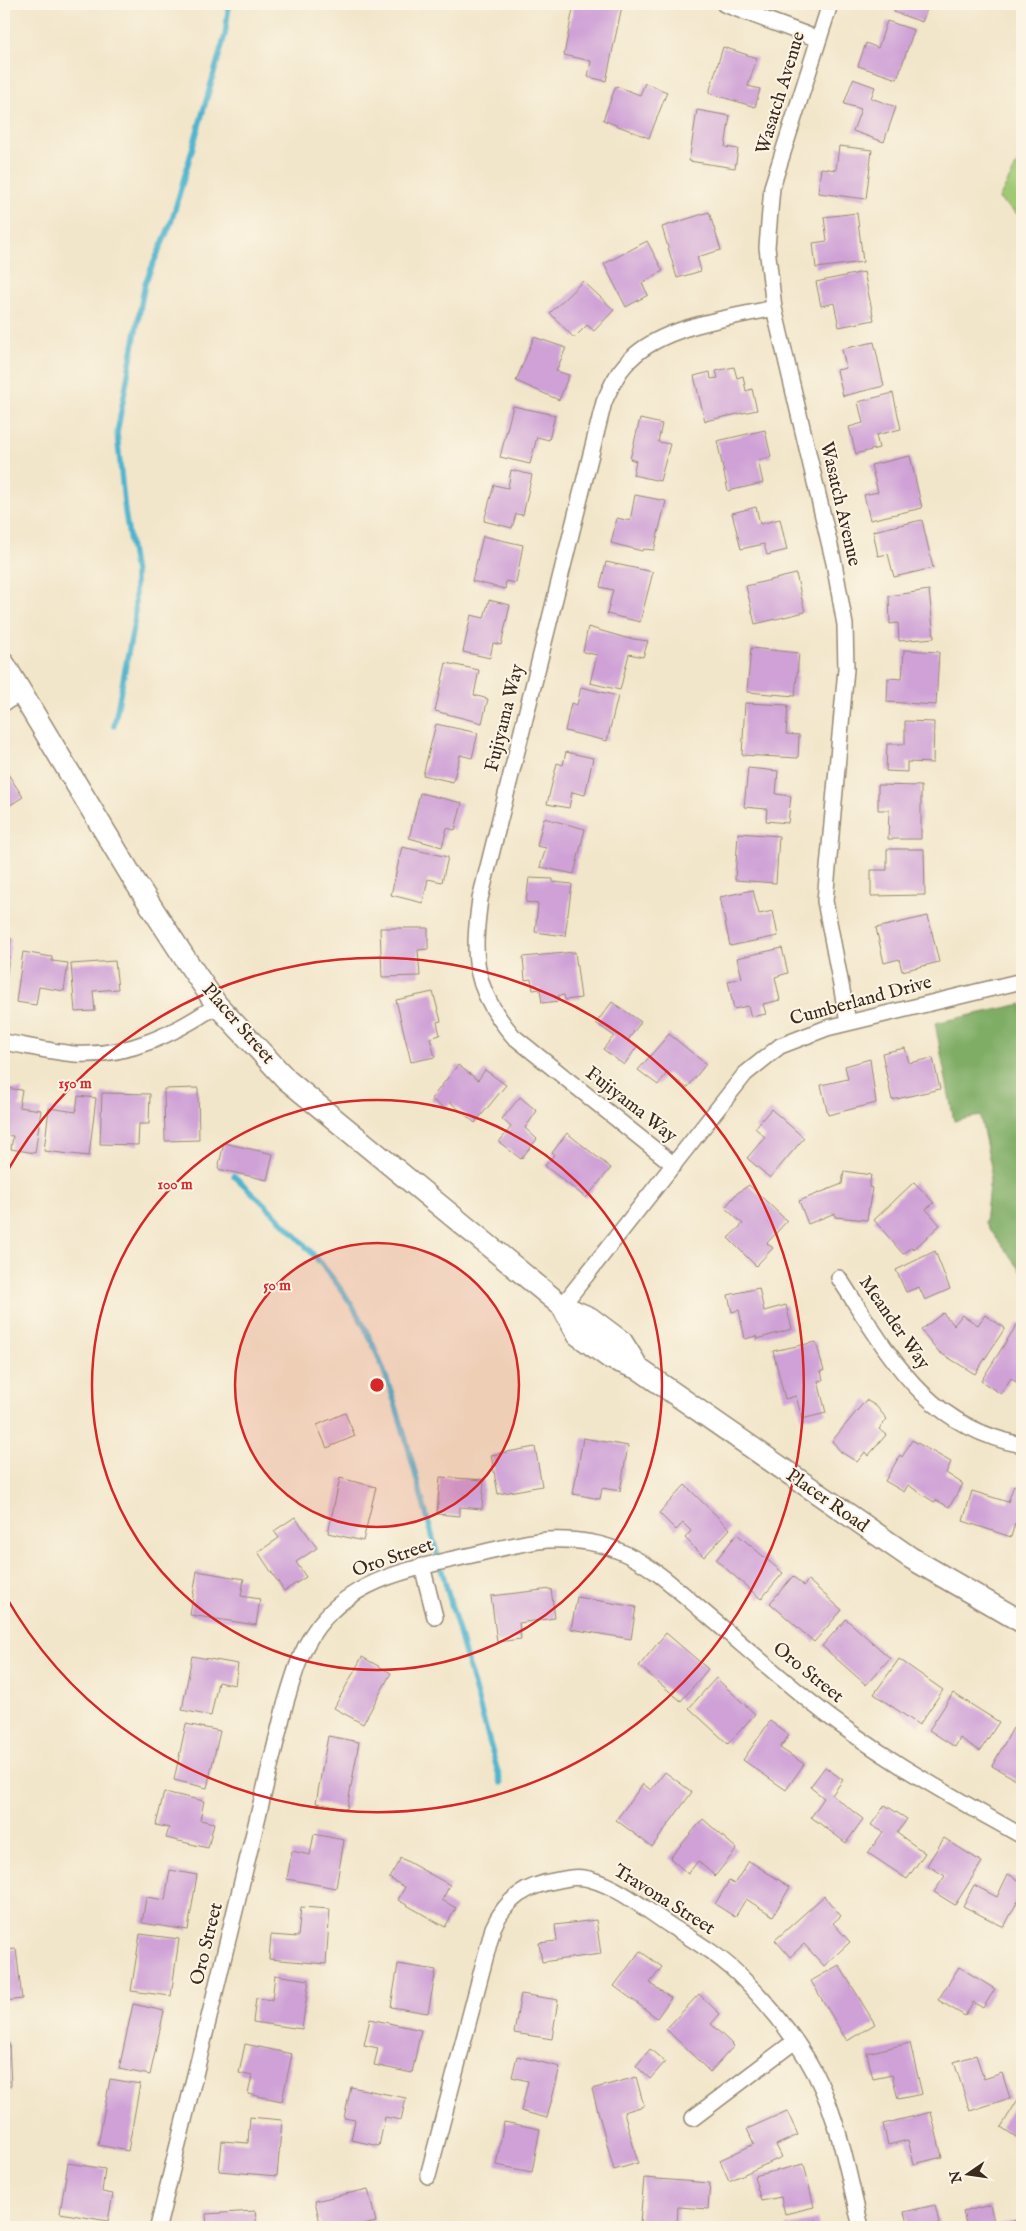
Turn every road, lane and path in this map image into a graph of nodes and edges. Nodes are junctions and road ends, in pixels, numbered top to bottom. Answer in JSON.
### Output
{"nodes":[{"id":1,"x":724,"y":4,"type":"edge"},
{"id":2,"x":830,"y":4,"type":"edge"},
{"id":3,"x":818,"y":38,"type":"junction"},
{"id":4,"x":774,"y":308,"type":"junction"},
{"id":5,"x":4,"y":664,"type":"edge"},
{"id":6,"x":13,"y":698,"type":"edge"},
{"id":7,"x":1022,"y":981,"type":"edge"},
{"id":8,"x":217,"y":1005,"type":"junction"},
{"id":9,"x":848,"y":1022,"type":"junction"},
{"id":10,"x":4,"y":1042,"type":"edge"},
{"id":11,"x":674,"y":1165,"type":"junction"},
{"id":12,"x":839,"y":1278,"type":"dead end"},
{"id":13,"x":562,"y":1306,"type":"junction"},
{"id":14,"x":1022,"y":1445,"type":"edge"},
{"id":15,"x":422,"y":1566,"type":"junction"},
{"id":16,"x":435,"y":1617,"type":"dead end"},
{"id":17,"x":1022,"y":1622,"type":"edge"},
{"id":18,"x":1022,"y":1836,"type":"edge"},
{"id":19,"x":796,"y":2041,"type":"junction"},
{"id":20,"x":693,"y":2118,"type":"dead end"},
{"id":21,"x":428,"y":2176,"type":"dead end"},
{"id":22,"x":158,"y":2227,"type":"edge"},
{"id":23,"x":861,"y":2227,"type":"edge"}],
"edges":[{"from":1,"to":3,"type":"street"},
{"from":2,"to":3,"type":"street","name":"Wasatch Avenue"},
{"from":3,"to":4,"type":"street","name":"Wasatch Avenue"},
{"from":4,"to":9,"type":"street","name":"Wasatch Avenue"},
{"from":4,"to":11,"type":"street","name":"Fujiyama Way"},
{"from":5,"to":6,"type":"main road","name":"Placer Street"},
{"from":6,"to":8,"type":"main road","name":"Placer Street"},
{"from":7,"to":9,"type":"street","name":"Cumberland Drive"},
{"from":8,"to":10,"type":"street"},
{"from":8,"to":13,"type":"main road","name":"Placer Street"},
{"from":9,"to":11,"type":"street","name":"Cumberland Drive"},
{"from":11,"to":13,"type":"street","name":"Cumberland Drive"},
{"from":12,"to":14,"type":"street","name":"Meander Way"},
{"from":13,"to":17,"type":"main road","name":"Placer Road"},
{"from":15,"to":16,"type":"street"},
{"from":15,"to":18,"type":"street","name":"Oro Street"},
{"from":15,"to":22,"type":"street","name":"Oro Street"},
{"from":19,"to":20,"type":"street"},
{"from":19,"to":21,"type":"street","name":"Travona Street"},
{"from":19,"to":23,"type":"street","name":"Travona Street"}]}
